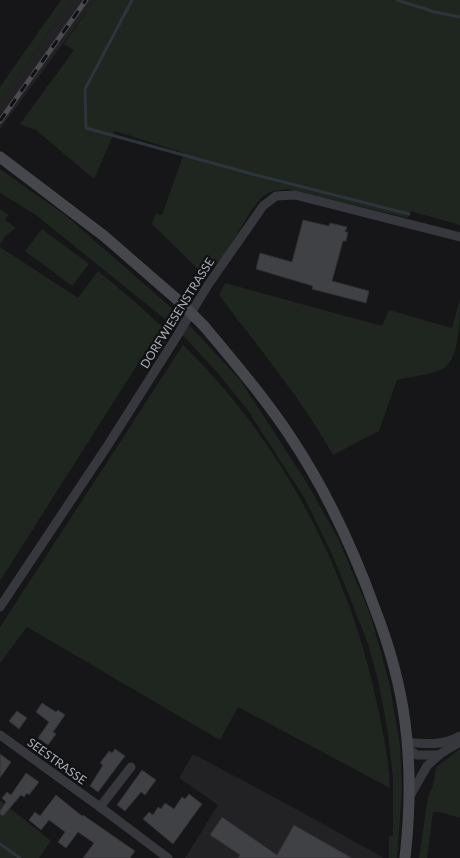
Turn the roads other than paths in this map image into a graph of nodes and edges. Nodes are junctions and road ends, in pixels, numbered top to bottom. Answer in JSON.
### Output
{"nodes":[{"id":1,"x":5,"y":160,"type":"edge"},
{"id":2,"x":460,"y":237,"type":"edge"},
{"id":3,"x":0,"y":607,"type":"edge"},
{"id":4,"x":0,"y":735,"type":"edge"},
{"id":5,"x":460,"y":736,"type":"edge"},
{"id":6,"x":460,"y":742,"type":"edge"},
{"id":7,"x":407,"y":746,"type":"junction"},
{"id":8,"x":439,"y":755,"type":"junction"},
{"id":9,"x":131,"y":767,"type":"dead end"},
{"id":10,"x":409,"y":799,"type":"junction"},
{"id":11,"x":100,"y":807,"type":"junction"},
{"id":12,"x":168,"y":858,"type":"edge"},
{"id":13,"x":404,"y":858,"type":"edge"}],
"edges":[{"from":1,"to":7,"type":"main road","bridge":true},
{"from":2,"to":3,"type":"street","name":"DORFWIESENSTRASSE"},
{"from":4,"to":11,"type":"street","name":"SEESTRASSE"},
{"from":5,"to":7,"type":"street"},
{"from":6,"to":8,"type":"street"},
{"from":7,"to":8,"type":"street"},
{"from":7,"to":10,"type":"main road"},
{"from":8,"to":10,"type":"street"},
{"from":9,"to":11,"type":"street"},
{"from":10,"to":13,"type":"main road"},
{"from":11,"to":12,"type":"street","name":"SEESTRASSE"}]}
